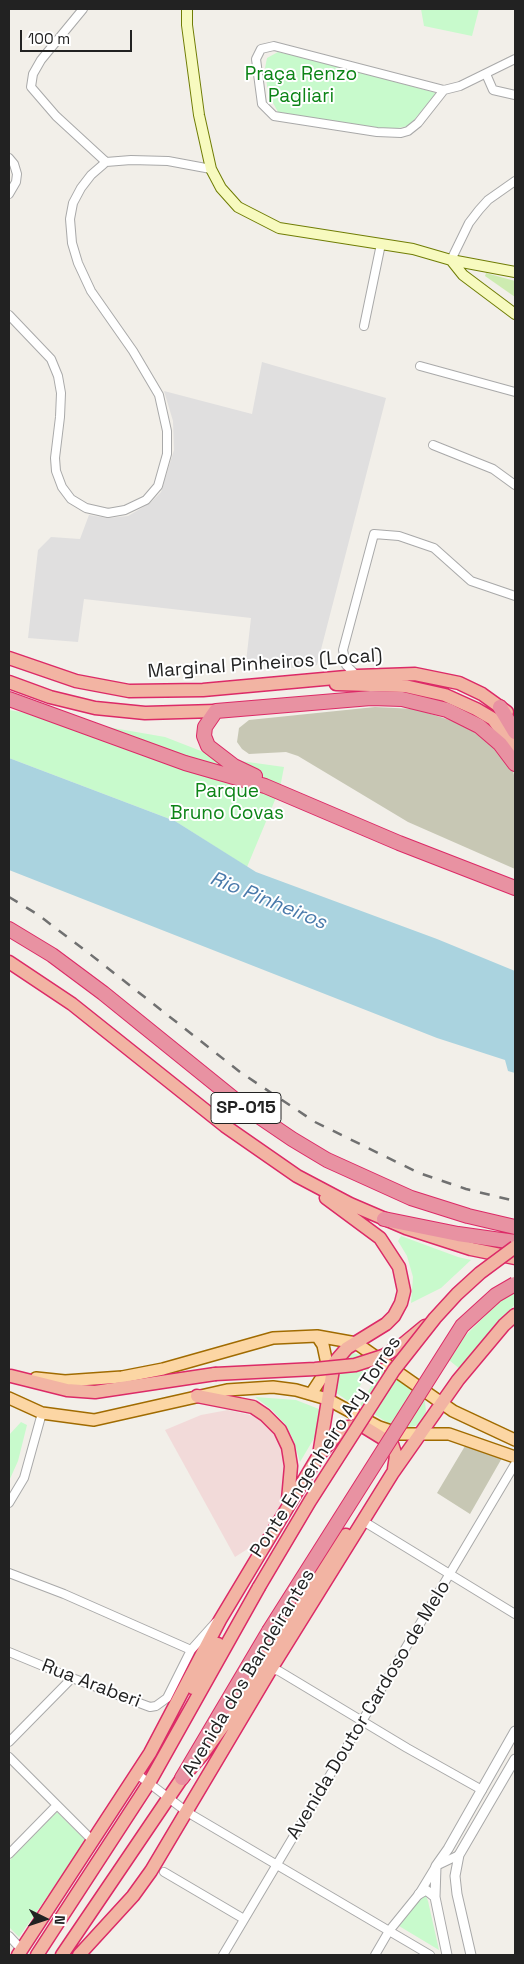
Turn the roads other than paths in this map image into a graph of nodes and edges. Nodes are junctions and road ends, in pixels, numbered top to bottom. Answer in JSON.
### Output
{"nodes":[{"id":1,"x":84,"y":9,"type":"edge"},
{"id":2,"x":187,"y":9,"type":"edge"},
{"id":3,"x":515,"y":59,"type":"edge"},
{"id":4,"x":486,"y":74,"type":"junction"},
{"id":5,"x":444,"y":90,"type":"junction"},
{"id":6,"x":515,"y":95,"type":"edge"},
{"id":7,"x":9,"y":158,"type":"edge"},
{"id":8,"x":106,"y":162,"type":"junction"},
{"id":9,"x":211,"y":169,"type":"junction"},
{"id":10,"x":515,"y":181,"type":"edge"},
{"id":11,"x":9,"y":194,"type":"edge"},
{"id":12,"x":382,"y":244,"type":"junction"},
{"id":13,"x":451,"y":260,"type":"junction"},
{"id":14,"x":471,"y":262,"type":"junction"},
{"id":15,"x":515,"y":272,"type":"edge"},
{"id":16,"x":463,"y":275,"type":"junction"},
{"id":17,"x":515,"y":313,"type":"edge"},
{"id":18,"x":9,"y":315,"type":"edge"},
{"id":19,"x":364,"y":326,"type":"dead end"},
{"id":20,"x":420,"y":366,"type":"dead end"},
{"id":21,"x":515,"y":392,"type":"edge"},
{"id":22,"x":433,"y":445,"type":"dead end"},
{"id":23,"x":515,"y":485,"type":"edge"},
{"id":24,"x":515,"y":596,"type":"edge"},
{"id":25,"x":9,"y":658,"type":"edge"},
{"id":26,"x":357,"y":676,"type":"junction"},
{"id":27,"x":306,"y":681,"type":"junction"},
{"id":28,"x":9,"y":682,"type":"edge"},
{"id":29,"x":9,"y":699,"type":"edge"},
{"id":30,"x":500,"y":707,"type":"junction"},
{"id":31,"x":216,"y":711,"type":"junction"},
{"id":32,"x":515,"y":721,"type":"edge"},
{"id":33,"x":515,"y":732,"type":"edge"},
{"id":34,"x":515,"y":759,"type":"edge"},
{"id":35,"x":291,"y":796,"type":"junction"},
{"id":36,"x":515,"y":888,"type":"edge"},
{"id":37,"x":9,"y":929,"type":"edge"},
{"id":38,"x":10,"y":963,"type":"edge"},
{"id":39,"x":297,"y":1176,"type":"junction"},
{"id":40,"x":384,"y":1219,"type":"junction"},
{"id":41,"x":515,"y":1227,"type":"edge"},
{"id":42,"x":515,"y":1242,"type":"edge"},
{"id":43,"x":515,"y":1247,"type":"edge"},
{"id":44,"x":515,"y":1258,"type":"edge"},
{"id":45,"x":515,"y":1284,"type":"edge"},
{"id":46,"x":515,"y":1315,"type":"edge"},
{"id":47,"x":435,"y":1318,"type":"junction"},
{"id":48,"x":317,"y":1336,"type":"junction"},
{"id":49,"x":356,"y":1343,"type":"junction"},
{"id":50,"x":10,"y":1376,"type":"edge"},
{"id":51,"x":311,"y":1394,"type":"junction"},
{"id":52,"x":197,"y":1396,"type":"junction"},
{"id":53,"x":9,"y":1398,"type":"edge"},
{"id":54,"x":327,"y":1399,"type":"junction"},
{"id":55,"x":442,"y":1403,"type":"junction"},
{"id":56,"x":42,"y":1413,"type":"junction"},
{"id":57,"x":420,"y":1434,"type":"junction"},
{"id":58,"x":515,"y":1440,"type":"edge"},
{"id":59,"x":319,"y":1455,"type":"junction"},
{"id":60,"x":515,"y":1457,"type":"edge"},
{"id":61,"x":515,"y":1464,"type":"edge"},
{"id":62,"x":392,"y":1474,"type":"junction"},
{"id":63,"x":9,"y":1502,"type":"edge"},
{"id":64,"x":374,"y":1502,"type":"junction"},
{"id":65,"x":278,"y":1522,"type":"junction"},
{"id":66,"x":363,"y":1522,"type":"junction"},
{"id":67,"x":9,"y":1573,"type":"edge"},
{"id":68,"x":450,"y":1575,"type":"junction"},
{"id":69,"x":259,"y":1587,"type":"joint"},
{"id":70,"x":251,"y":1600,"type":"junction"},
{"id":71,"x":515,"y":1614,"type":"edge"},
{"id":72,"x":220,"y":1620,"type":"junction"},
{"id":73,"x":192,"y":1650,"type":"junction"},
{"id":74,"x":9,"y":1652,"type":"edge"},
{"id":75,"x":271,"y":1669,"type":"junction"},
{"id":76,"x":72,"y":1678,"type":"junction"},
{"id":77,"x":362,"y":1721,"type":"junction"},
{"id":78,"x":515,"y":1731,"type":"edge"},
{"id":79,"x":9,"y":1742,"type":"edge"},
{"id":80,"x":512,"y":1744,"type":"edge"},
{"id":81,"x":150,"y":1753,"type":"junction"},
{"id":82,"x":9,"y":1757,"type":"edge"},
{"id":83,"x":515,"y":1759,"type":"edge"},
{"id":84,"x":137,"y":1774,"type":"junction"},
{"id":85,"x":182,"y":1778,"type":"junction"},
{"id":86,"x":149,"y":1783,"type":"junction"},
{"id":87,"x":482,"y":1790,"type":"junction"},
{"id":88,"x":170,"y":1799,"type":"junction"},
{"id":89,"x":57,"y":1805,"type":"junction"},
{"id":90,"x":186,"y":1812,"type":"junction"},
{"id":91,"x":93,"y":1841,"type":"junction"},
{"id":92,"x":9,"y":1854,"type":"edge"},
{"id":93,"x":459,"y":1855,"type":"junction"},
{"id":94,"x":276,"y":1865,"type":"junction"},
{"id":95,"x":436,"y":1866,"type":"junction"},
{"id":96,"x":164,"y":1872,"type":"dead end"},
{"id":97,"x":419,"y":1894,"type":"junction"},
{"id":98,"x":435,"y":1897,"type":"junction"},
{"id":99,"x":244,"y":1919,"type":"junction"},
{"id":100,"x":389,"y":1931,"type":"junction"},
{"id":101,"x":9,"y":1936,"type":"edge"},
{"id":102,"x":20,"y":1952,"type":"edge"},
{"id":103,"x":37,"y":1955,"type":"edge"},
{"id":104,"x":62,"y":1955,"type":"edge"},
{"id":105,"x":79,"y":1955,"type":"edge"},
{"id":106,"x":223,"y":1955,"type":"edge"},
{"id":107,"x":375,"y":1955,"type":"edge"},
{"id":108,"x":430,"y":1955,"type":"edge"},
{"id":109,"x":447,"y":1955,"type":"edge"},
{"id":110,"x":471,"y":1955,"type":"edge"}],
"edges":[{"from":1,"to":8,"type":"street"},
{"from":2,"to":9,"type":"main road"},
{"from":3,"to":4,"type":"street"},
{"from":4,"to":5,"type":"street"},
{"from":4,"to":6,"type":"street"},
{"from":5,"to":5,"type":"street"},
{"from":7,"to":11,"type":"street"},
{"from":8,"to":9,"type":"street"},
{"from":8,"to":18,"type":"street"},
{"from":9,"to":12,"type":"main road"},
{"from":10,"to":13,"type":"street"},
{"from":12,"to":13,"type":"main road"},
{"from":12,"to":19,"type":"street"},
{"from":13,"to":14,"type":"main road"},
{"from":13,"to":16,"type":"main road"},
{"from":14,"to":15,"type":"main road"},
{"from":14,"to":16,"type":"main road"},
{"from":16,"to":17,"type":"main road"},
{"from":20,"to":21,"type":"street"},
{"from":22,"to":23,"type":"street"},
{"from":24,"to":26,"type":"street"},
{"from":25,"to":27,"type":"highway","name":"Marginal Pinheiros (Local)"},
{"from":26,"to":27,"type":"highway","name":"Marginal Pinheiros (Local)"},
{"from":26,"to":30,"type":"highway","name":"Marginal Pinheiros (Local)"},
{"from":27,"to":34,"type":"highway"},
{"from":28,"to":31,"type":"highway"},
{"from":29,"to":35,"type":"highway"},
{"from":30,"to":32,"type":"highway","name":"Marginal Pinheiros (Local)"},
{"from":30,"to":33,"type":"highway"},
{"from":31,"to":34,"type":"highway"},
{"from":31,"to":35,"type":"highway"},
{"from":35,"to":36,"type":"highway"},
{"from":37,"to":41,"type":"highway","number":"SP-015"},
{"from":38,"to":39,"type":"highway"},
{"from":39,"to":40,"type":"highway"},
{"from":39,"to":49,"type":"highway"},
{"from":40,"to":42,"type":"highway"},
{"from":40,"to":44,"type":"highway"},
{"from":43,"to":47,"type":"highway","name":"Ponte Engenheiro Ary Torres","bridge":true},
{"from":45,"to":85,"type":"highway","bridge":true},
{"from":46,"to":55,"type":"highway","name":"Avenida dos Bandeirantes"},
{"from":47,"to":50,"type":"highway","bridge":true},
{"from":47,"to":69,"type":"highway","name":"Ponte Engenheiro Ary Torres","bridge":true},
{"from":48,"to":49,"type":"main road"},
{"from":48,"to":50,"type":"main road"},
{"from":48,"to":51,"type":"main road"},
{"from":49,"to":54,"type":"highway"},
{"from":49,"to":55,"type":"main road"},
{"from":51,"to":52,"type":"main road"},
{"from":51,"to":54,"type":"main road"},
{"from":52,"to":56,"type":"main road"},
{"from":52,"to":65,"type":"highway"},
{"from":53,"to":56,"type":"main road"},
{"from":54,"to":57,"type":"main road"},
{"from":54,"to":59,"type":"highway"},
{"from":55,"to":57,"type":"highway","name":"Avenida dos Bandeirantes"},
{"from":55,"to":58,"type":"main road"},
{"from":56,"to":63,"type":"street"},
{"from":57,"to":60,"type":"main road"},
{"from":57,"to":62,"type":"highway","name":"Avenida dos Bandeirantes"},
{"from":59,"to":62,"type":"highway"},
{"from":59,"to":65,"type":"highway"},
{"from":61,"to":68,"type":"street","name":"Avenida Doutor Cardoso de Melo"},
{"from":62,"to":64,"type":"highway","name":"Avenida dos Bandeirantes"},
{"from":64,"to":66,"type":"highway","name":"Avenida dos Bandeirantes"},
{"from":64,"to":85,"type":"highway","name":"Avenida dos Bandeirantes"},
{"from":65,"to":72,"type":"highway"},
{"from":66,"to":68,"type":"street"},
{"from":66,"to":75,"type":"highway","name":"Avenida dos Bandeirantes"},
{"from":67,"to":73,"type":"street"},
{"from":68,"to":71,"type":"street"},
{"from":68,"to":77,"type":"street","name":"Avenida Doutor Cardoso de Melo"},
{"from":69,"to":70,"type":"highway","name":"Avenida dos Bandeirantes"},
{"from":70,"to":81,"type":"highway"},
{"from":70,"to":86,"type":"highway","name":"Avenida dos Bandeirantes"},
{"from":72,"to":73,"type":"street","name":"Rua Araberi"},
{"from":72,"to":81,"type":"highway"},
{"from":73,"to":76,"type":"street","name":"Rua Araberi"},
{"from":74,"to":76,"type":"street","name":"Rua Araberi"},
{"from":75,"to":77,"type":"street"},
{"from":75,"to":90,"type":"highway","name":"Avenida dos Bandeirantes"},
{"from":76,"to":79,"type":"street"},
{"from":77,"to":87,"type":"street"},
{"from":77,"to":94,"type":"street","name":"Avenida Doutor Cardoso de Melo"},
{"from":78,"to":80,"type":"street"},
{"from":80,"to":87,"type":"street"},
{"from":81,"to":84,"type":"highway"},
{"from":82,"to":89,"type":"street"},
{"from":83,"to":93,"type":"street"},
{"from":84,"to":86,"type":"street"},
{"from":84,"to":91,"type":"highway"},
{"from":85,"to":88,"type":"highway","name":"Avenida dos Bandeirantes"},
{"from":86,"to":88,"type":"street"},
{"from":86,"to":103,"type":"highway","name":"Avenida dos Bandeirantes"},
{"from":87,"to":95,"type":"street"},
{"from":88,"to":90,"type":"street"},
{"from":88,"to":104,"type":"highway","name":"Avenida dos Bandeirantes"},
{"from":89,"to":91,"type":"street"},
{"from":89,"to":92,"type":"street"},
{"from":90,"to":94,"type":"street"},
{"from":90,"to":105,"type":"highway","name":"Avenida dos Bandeirantes"},
{"from":91,"to":102,"type":"highway"},
{"from":93,"to":95,"type":"street"},
{"from":93,"to":110,"type":"street"},
{"from":94,"to":99,"type":"street","name":"Avenida Doutor Cardoso de Melo"},
{"from":94,"to":100,"type":"street"},
{"from":95,"to":97,"type":"street"},
{"from":95,"to":98,"type":"street"},
{"from":96,"to":99,"type":"street"},
{"from":97,"to":98,"type":"street"},
{"from":97,"to":100,"type":"street"},
{"from":98,"to":109,"type":"street"},
{"from":99,"to":106,"type":"street","name":"Avenida Doutor Cardoso de Melo"},
{"from":100,"to":107,"type":"street"},
{"from":100,"to":108,"type":"street"},
{"from":101,"to":102,"type":"street"}]}
